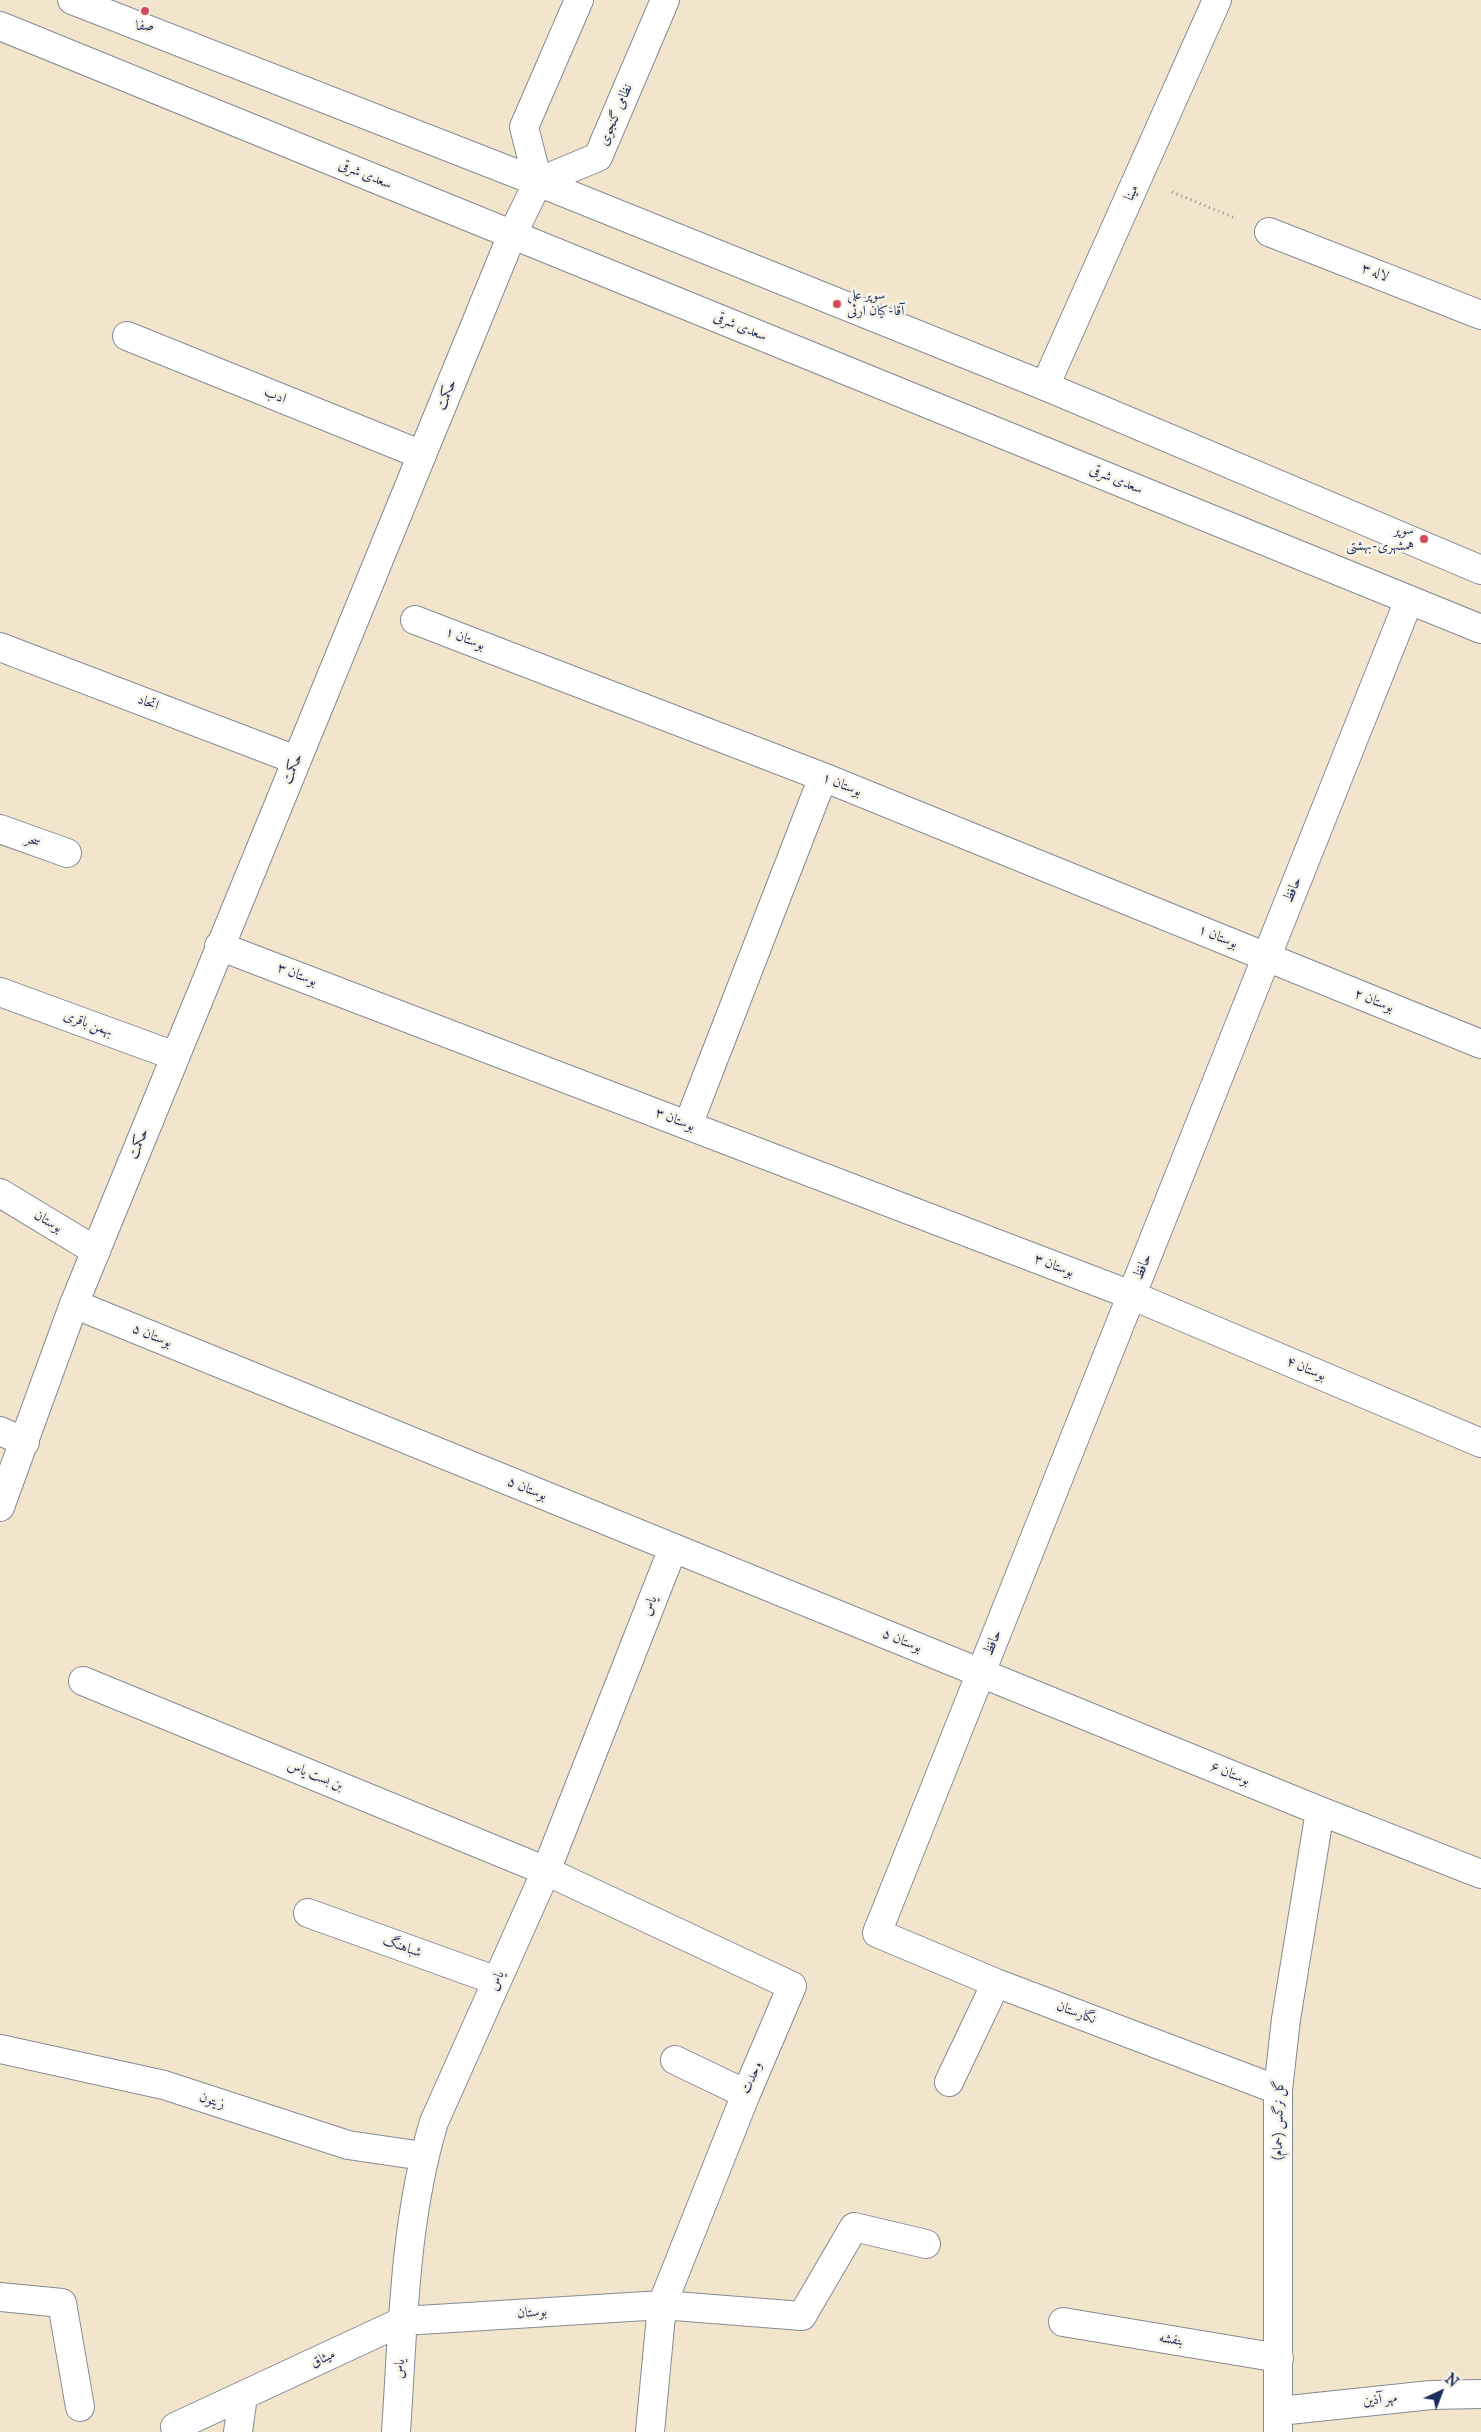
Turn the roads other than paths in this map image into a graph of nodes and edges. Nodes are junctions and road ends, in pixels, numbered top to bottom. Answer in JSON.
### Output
{"nodes":[{"id":1,"x":72,"y":0,"type":"edge"},
{"id":2,"x":579,"y":0,"type":"edge"},
{"id":3,"x":666,"y":0,"type":"edge"},
{"id":4,"x":1217,"y":0,"type":"edge"},
{"id":5,"x":0,"y":26,"type":"edge"},
{"id":6,"x":538,"y":182,"type":"junction"},
{"id":7,"x":1269,"y":232,"type":"road end"},
{"id":8,"x":512,"y":235,"type":"junction"},
{"id":9,"x":1481,"y":315,"type":"edge"},
{"id":10,"x":127,"y":336,"type":"dead end"},
{"id":11,"x":1045,"y":386,"type":"junction"},
{"id":12,"x":422,"y":456,"type":"junction"},
{"id":13,"x":1481,"y":570,"type":"edge"},
{"id":14,"x":1409,"y":600,"type":"junction"},
{"id":15,"x":416,"y":620,"type":"dead end"},
{"id":16,"x":1481,"y":629,"type":"edge"},
{"id":17,"x":0,"y":646,"type":"edge"},
{"id":18,"x":296,"y":760,"type":"junction"},
{"id":19,"x":823,"y":777,"type":"junction"},
{"id":20,"x":0,"y":829,"type":"edge"},
{"id":21,"x":67,"y":853,"type":"dead end"},
{"id":22,"x":219,"y":946,"type":"junction"},
{"id":23,"x":1267,"y":957,"type":"junction"},
{"id":24,"x":0,"y":992,"type":"edge"},
{"id":25,"x":1481,"y":1044,"type":"edge"},
{"id":26,"x":175,"y":1056,"type":"junction"},
{"id":27,"x":688,"y":1126,"type":"junction"},
{"id":28,"x":0,"y":1193,"type":"edge"},
{"id":29,"x":96,"y":1251,"type":"junction"},
{"id":30,"x":1131,"y":1295,"type":"junction"},
{"id":31,"x":74,"y":1304,"type":"junction"},
{"id":32,"x":0,"y":1431,"type":"edge"},
{"id":33,"x":25,"y":1442,"type":"junction"},
{"id":34,"x":1481,"y":1443,"type":"edge"},
{"id":35,"x":0,"y":1507,"type":"edge"},
{"id":36,"x":672,"y":1548,"type":"junction"},
{"id":37,"x":981,"y":1673,"type":"junction"},
{"id":38,"x":83,"y":1681,"type":"dead end"},
{"id":39,"x":1320,"y":1811,"type":"junction"},
{"id":40,"x":546,"y":1871,"type":"junction"},
{"id":41,"x":1481,"y":1874,"type":"edge"},
{"id":42,"x":308,"y":1913,"type":"dead end"},
{"id":43,"x":876,"y":1933,"type":"joint"},
{"id":44,"x":497,"y":1981,"type":"junction"},
{"id":45,"x":996,"y":1983,"type":"junction"},
{"id":46,"x":0,"y":2049,"type":"edge"},
{"id":47,"x":675,"y":2060,"type":"dead end"},
{"id":48,"x":949,"y":2082,"type":"dead end"},
{"id":49,"x":1278,"y":2090,"type":"junction"},
{"id":50,"x":746,"y":2094,"type":"junction"},
{"id":51,"x":424,"y":2156,"type":"junction"},
{"id":52,"x":926,"y":2244,"type":"dead end"},
{"id":53,"x":0,"y":2297,"type":"edge"},
{"id":54,"x":662,"y":2305,"type":"junction"},
{"id":55,"x":403,"y":2321,"type":"junction"},
{"id":56,"x":1063,"y":2322,"type":"dead end"},
{"id":57,"x":1279,"y":2358,"type":"junction"},
{"id":58,"x":1481,"y":2394,"type":"edge"},
{"id":59,"x":243,"y":2396,"type":"junction"},
{"id":60,"x":80,"y":2407,"type":"dead end"},
{"id":61,"x":1279,"y":2421,"type":"edge"},
{"id":62,"x":176,"y":2427,"type":"dead end"},
{"id":63,"x":238,"y":2432,"type":"edge"},
{"id":64,"x":396,"y":2432,"type":"edge"},
{"id":65,"x":650,"y":2432,"type":"edge"}],
"edges":[{"from":1,"to":6,"type":"street"},
{"from":2,"to":6,"type":"street"},
{"from":3,"to":6,"type":"street","name":"نظامی گنجوی"},
{"from":4,"to":11,"type":"street","name":"مینا"},
{"from":5,"to":8,"type":"street","name":"سعدی شرقی"},
{"from":6,"to":8,"type":"street","name":"حکمت"},
{"from":6,"to":11,"type":"street"},
{"from":7,"to":9,"type":"street","name":"لاله ۳"},
{"from":8,"to":12,"type":"street","name":"حکمت"},
{"from":8,"to":14,"type":"street","name":"سعدی شرقی"},
{"from":10,"to":12,"type":"street","name":"ادب"},
{"from":11,"to":13,"type":"street"},
{"from":12,"to":18,"type":"street","name":"حکمت"},
{"from":14,"to":16,"type":"street","name":"سعدی شرقی"},
{"from":14,"to":23,"type":"street","name":"حافظ"},
{"from":15,"to":19,"type":"street","name":"بوستان ۱"},
{"from":17,"to":18,"type":"street","name":"اتحاد"},
{"from":18,"to":22,"type":"street","name":"حکمت"},
{"from":19,"to":23,"type":"street","name":"بوستان ۱"},
{"from":19,"to":27,"type":"street"},
{"from":20,"to":21,"type":"street","name":"سحر"},
{"from":22,"to":26,"type":"street","name":"حکمت"},
{"from":22,"to":27,"type":"street","name":"بوستان ۳"},
{"from":23,"to":25,"type":"street","name":"بوستان ۲"},
{"from":23,"to":30,"type":"street","name":"حافظ"},
{"from":24,"to":26,"type":"street","name":"بهمن باقری"},
{"from":26,"to":29,"type":"street","name":"حکمت"},
{"from":27,"to":30,"type":"street","name":"بوستان ۳"},
{"from":28,"to":29,"type":"street","name":"بوستان"},
{"from":29,"to":31,"type":"street","name":"حکمت"},
{"from":30,"to":34,"type":"street","name":"بوستان ۴"},
{"from":30,"to":37,"type":"street","name":"حافظ"},
{"from":31,"to":33,"type":"street","name":"حکمت"},
{"from":31,"to":36,"type":"street","name":"بوستان ۵"},
{"from":32,"to":33,"type":"street"},
{"from":33,"to":35,"type":"street","name":"حکمت"},
{"from":36,"to":37,"type":"street","name":"بوستان ۵"},
{"from":36,"to":40,"type":"street","name":"یاس"},
{"from":37,"to":39,"type":"street","name":"بوستان ۶"},
{"from":37,"to":43,"type":"street","name":"حافظ"},
{"from":38,"to":40,"type":"street","name":"بن بست یاس"},
{"from":39,"to":41,"type":"street","name":"بوستان ۶"},
{"from":39,"to":49,"type":"street","name":"گل نرگس (حمام)"},
{"from":40,"to":44,"type":"street","name":"یاس"},
{"from":40,"to":50,"type":"street","name":"وحدت"},
{"from":42,"to":44,"type":"street","name":"شباهنگ"},
{"from":43,"to":45,"type":"street","name":"نگارستان"},
{"from":44,"to":51,"type":"street","name":"یاس"},
{"from":45,"to":48,"type":"street"},
{"from":45,"to":49,"type":"street","name":"نگارستان"},
{"from":46,"to":51,"type":"street","name":"زیتون"},
{"from":47,"to":50,"type":"street"},
{"from":49,"to":57,"type":"street","name":"گل نرگس (حمام)"},
{"from":50,"to":54,"type":"street","name":"وحدت"},
{"from":51,"to":55,"type":"street","name":"یاس"},
{"from":52,"to":54,"type":"street","name":"بوستان"},
{"from":53,"to":60,"type":"street"},
{"from":54,"to":55,"type":"street","name":"بوستان"},
{"from":54,"to":65,"type":"street","name":"وحدت"},
{"from":55,"to":59,"type":"street","name":"میثاق"},
{"from":55,"to":64,"type":"street","name":"یاس"},
{"from":56,"to":57,"type":"street","name":"بنفشه"},
{"from":57,"to":61,"type":"street","name":"گل نرگس (حمام)"},
{"from":58,"to":61,"type":"street","name":"مهر آذین"},
{"from":59,"to":62,"type":"street","name":"میثاق"},
{"from":59,"to":63,"type":"street"}]}
